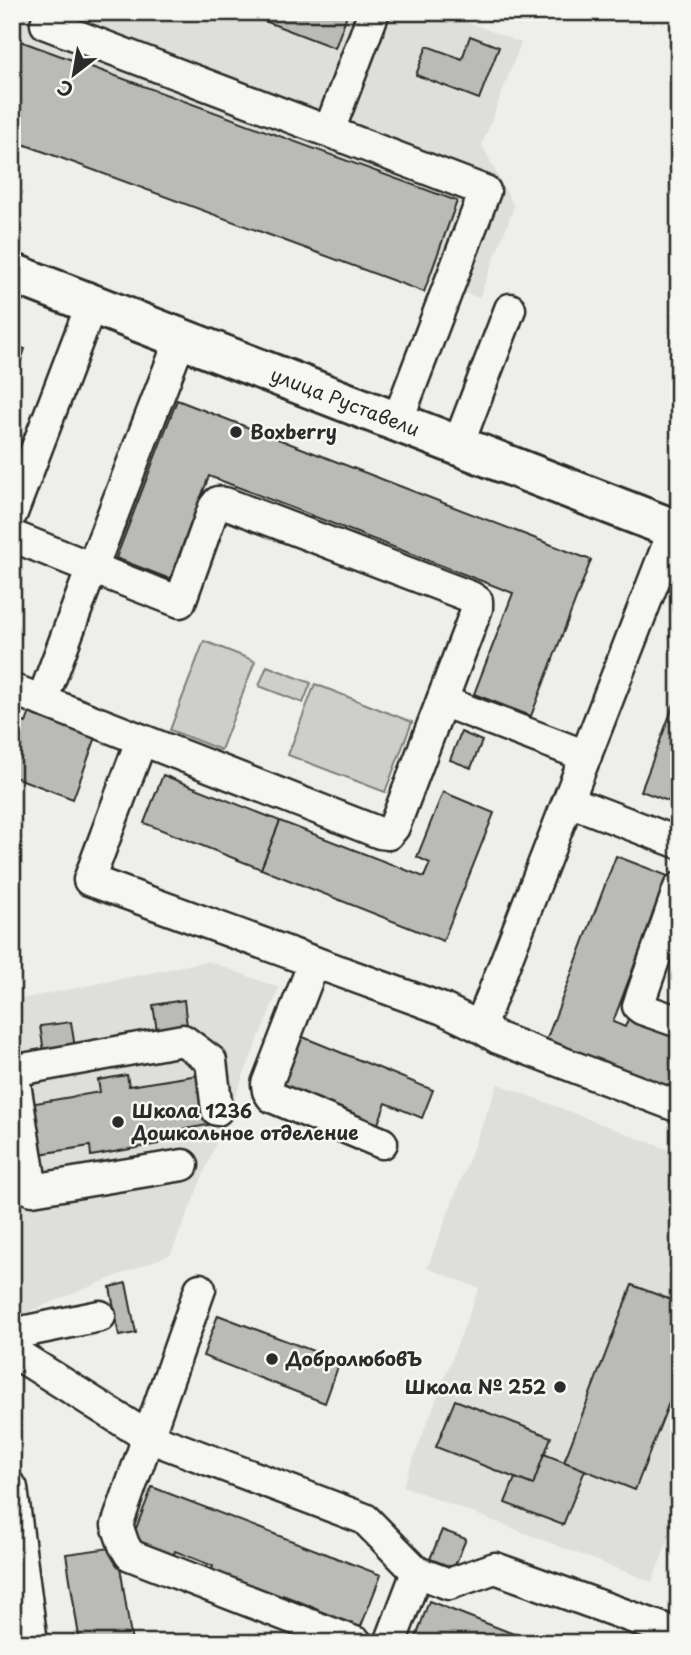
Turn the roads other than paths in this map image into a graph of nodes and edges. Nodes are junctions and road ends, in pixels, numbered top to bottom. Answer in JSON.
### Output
{"nodes":[{"id":1,"x":51,"y":12,"type":"edge"},
{"id":2,"x":374,"y":12,"type":"edge"},
{"id":3,"x":328,"y":131,"type":"junction"},
{"id":4,"x":12,"y":272,"type":"edge"},
{"id":5,"x":92,"y":303,"type":"junction"},
{"id":6,"x":510,"y":309,"type":"dead end"},
{"id":7,"x":181,"y":338,"type":"junction"},
{"id":8,"x":397,"y":422,"type":"junction"},
{"id":9,"x":458,"y":445,"type":"junction"},
{"id":10,"x":12,"y":513,"type":"edge"},
{"id":11,"x":676,"y":530,"type":"edge"},
{"id":12,"x":12,"y":536,"type":"edge"},
{"id":13,"x":92,"y":568,"type":"junction"},
{"id":14,"x":12,"y":689,"type":"edge"},
{"id":15,"x":42,"y":701,"type":"junction"},
{"id":16,"x":442,"y":701,"type":"junction"},
{"id":17,"x":141,"y":741,"type":"junction"},
{"id":18,"x":586,"y":756,"type":"junction"},
{"id":19,"x":569,"y":801,"type":"junction"},
{"id":20,"x":679,"y":843,"type":"edge"},
{"id":21,"x":679,"y":888,"type":"edge"},
{"id":22,"x":314,"y":962,"type":"junction"},
{"id":23,"x":679,"y":1023,"type":"edge"},
{"id":24,"x":480,"y":1027,"type":"junction"},
{"id":25,"x":13,"y":1071,"type":"edge"},
{"id":26,"x":679,"y":1107,"type":"edge"},
{"id":27,"x":217,"y":1110,"type":"dead end"},
{"id":28,"x":382,"y":1143,"type":"dead end"},
{"id":29,"x":183,"y":1164,"type":"dead end"},
{"id":30,"x":200,"y":1289,"type":"dead end"},
{"id":31,"x":100,"y":1315,"type":"dead end"},
{"id":32,"x":12,"y":1334,"type":"edge"},
{"id":33,"x":12,"y":1351,"type":"edge"},
{"id":34,"x":148,"y":1437,"type":"junction"},
{"id":35,"x":12,"y":1488,"type":"edge"},
{"id":36,"x":417,"y":1572,"type":"junction"},
{"id":37,"x":19,"y":1594,"type":"edge"},
{"id":38,"x":676,"y":1634,"type":"edge"},
{"id":39,"x":32,"y":1643,"type":"edge"},
{"id":40,"x":357,"y":1643,"type":"edge"},
{"id":41,"x":390,"y":1643,"type":"edge"}],
"edges":[{"from":1,"to":3,"type":"lane"},
{"from":2,"to":3,"type":"lane"},
{"from":3,"to":8,"type":"lane"},
{"from":4,"to":5,"type":"main road","name":"улица Руставели"},
{"from":5,"to":7,"type":"main road","name":"улица Руставели"},
{"from":5,"to":10,"type":"lane"},
{"from":6,"to":9,"type":"lane"},
{"from":7,"to":8,"type":"main road","name":"улица Руставели"},
{"from":7,"to":13,"type":"lane"},
{"from":8,"to":9,"type":"main road","name":"улица Руставели"},
{"from":9,"to":11,"type":"main road","name":"улица Руставели"},
{"from":11,"to":18,"type":"lane"},
{"from":12,"to":13,"type":"lane"},
{"from":13,"to":15,"type":"lane"},
{"from":13,"to":16,"type":"lane"},
{"from":14,"to":15,"type":"lane"},
{"from":15,"to":17,"type":"lane"},
{"from":16,"to":17,"type":"lane"},
{"from":16,"to":18,"type":"lane"},
{"from":17,"to":22,"type":"lane"},
{"from":18,"to":19,"type":"lane"},
{"from":19,"to":20,"type":"lane"},
{"from":19,"to":24,"type":"lane"},
{"from":21,"to":23,"type":"lane"},
{"from":22,"to":24,"type":"lane"},
{"from":22,"to":28,"type":"lane"},
{"from":24,"to":26,"type":"lane"},
{"from":25,"to":27,"type":"lane"},
{"from":25,"to":29,"type":"lane"},
{"from":30,"to":34,"type":"lane"},
{"from":31,"to":32,"type":"lane"},
{"from":33,"to":34,"type":"lane"},
{"from":34,"to":36,"type":"lane"},
{"from":34,"to":40,"type":"lane"},
{"from":35,"to":37,"type":"lane"},
{"from":36,"to":38,"type":"lane"},
{"from":36,"to":41,"type":"lane"},
{"from":37,"to":39,"type":"lane"}]}
